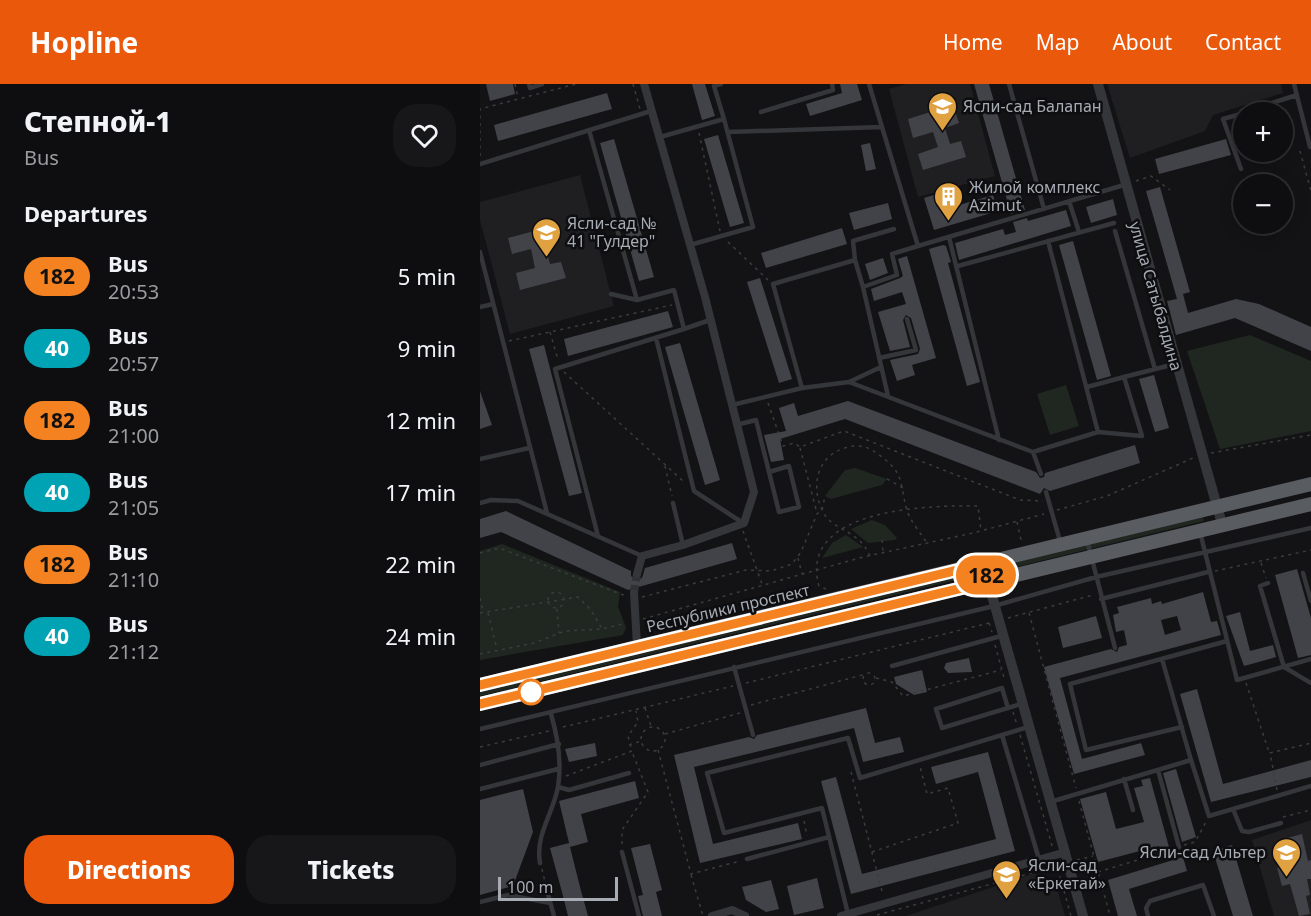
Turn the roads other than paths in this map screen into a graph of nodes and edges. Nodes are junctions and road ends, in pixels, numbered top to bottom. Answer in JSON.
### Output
{"nodes":[{"id":1,"x":529,"y":84,"type":"edge"},
{"id":2,"x":542,"y":84,"type":"edge"},
{"id":3,"x":644,"y":84,"type":"edge"},
{"id":4,"x":720,"y":84,"type":"edge"},
{"id":5,"x":831,"y":84,"type":"edge"},
{"id":6,"x":869,"y":84,"type":"edge"},
{"id":7,"x":1009,"y":84,"type":"edge"},
{"id":8,"x":1098,"y":84,"type":"edge"},
{"id":9,"x":1294,"y":84,"type":"edge"},
{"id":10,"x":1297,"y":95,"type":"junction"},
{"id":11,"x":1276,"y":102,"type":"edge"},
{"id":12,"x":651,"y":111,"type":"junction"},
{"id":13,"x":761,"y":112,"type":"dead end"},
{"id":14,"x":1233,"y":116,"type":"edge"},
{"id":15,"x":724,"y":119,"type":"junction"},
{"id":16,"x":882,"y":127,"type":"junction"},
{"id":17,"x":589,"y":130,"type":"junction"},
{"id":18,"x":728,"y":132,"type":"junction"},
{"id":19,"x":660,"y":137,"type":"junction"},
{"id":20,"x":1311,"y":147,"type":"edge"},
{"id":21,"x":1233,"y":148,"type":"edge"},
{"id":22,"x":1238,"y":162,"type":"edge"},
{"id":23,"x":480,"y":164,"type":"edge"},
{"id":24,"x":1240,"y":169,"type":"dead end"},
{"id":25,"x":1124,"y":184,"type":"junction"},
{"id":26,"x":1070,"y":201,"type":"junction"},
{"id":27,"x":1044,"y":208,"type":"junction"},
{"id":28,"x":1114,"y":222,"type":"dead end"},
{"id":29,"x":894,"y":229,"type":"dead end"},
{"id":30,"x":1115,"y":231,"type":"dead end"},
{"id":31,"x":1079,"y":232,"type":"junction"},
{"id":32,"x":950,"y":237,"type":"junction"},
{"id":33,"x":1048,"y":241,"type":"junction"},
{"id":34,"x":689,"y":246,"type":"junction"},
{"id":35,"x":918,"y":246,"type":"junction"},
{"id":36,"x":480,"y":252,"type":"edge"},
{"id":37,"x":855,"y":260,"type":"junction"},
{"id":38,"x":958,"y":266,"type":"junction"},
{"id":39,"x":862,"y":287,"type":"junction"},
{"id":40,"x":611,"y":294,"type":"dead end"},
{"id":41,"x":637,"y":300,"type":"junction"},
{"id":42,"x":493,"y":304,"type":"junction"},
{"id":43,"x":480,"y":308,"type":"edge"},
{"id":44,"x":907,"y":319,"type":"dead end"},
{"id":45,"x":710,"y":320,"type":"junction"},
{"id":46,"x":684,"y":329,"type":"junction"},
{"id":47,"x":656,"y":338,"type":"junction"},
{"id":48,"x":879,"y":358,"type":"junction"},
{"id":49,"x":1175,"y":364,"type":"junction"},
{"id":50,"x":881,"y":367,"type":"junction"},
{"id":51,"x":1155,"y":369,"type":"junction"},
{"id":52,"x":1124,"y":377,"type":"junction"},
{"id":53,"x":849,"y":382,"type":"junction"},
{"id":54,"x":1087,"y":387,"type":"junction"},
{"id":55,"x":802,"y":388,"type":"junction"},
{"id":56,"x":888,"y":396,"type":"junction"},
{"id":57,"x":730,"y":406,"type":"junction"},
{"id":58,"x":736,"y":425,"type":"junction"},
{"id":59,"x":1098,"y":432,"type":"junction"},
{"id":60,"x":999,"y":440,"type":"junction"},
{"id":61,"x":529,"y":448,"type":"junction"},
{"id":62,"x":1033,"y":452,"type":"junction"},
{"id":63,"x":480,"y":459,"type":"edge"},
{"id":64,"x":769,"y":472,"type":"junction"},
{"id":65,"x":1041,"y":474,"type":"dead end"},
{"id":66,"x":1311,"y":484,"type":"edge"},
{"id":67,"x":1046,"y":492,"type":"dead end"},
{"id":68,"x":480,"y":503,"type":"edge"},
{"id":69,"x":673,"y":503,"type":"road end"},
{"id":70,"x":1311,"y":504,"type":"edge"},
{"id":71,"x":1218,"y":507,"type":"junction"},
{"id":72,"x":547,"y":513,"type":"junction"},
{"id":73,"x":743,"y":524,"type":"junction"},
{"id":74,"x":1222,"y":524,"type":"junction"},
{"id":75,"x":1311,"y":528,"type":"edge"},
{"id":76,"x":1199,"y":530,"type":"junction"},
{"id":77,"x":598,"y":536,"type":"junction"},
{"id":78,"x":1087,"y":540,"type":"junction"},
{"id":79,"x":683,"y":545,"type":"junction"},
{"id":80,"x":1062,"y":546,"type":"junction"},
{"id":81,"x":1204,"y":553,"type":"junction"},
{"id":82,"x":642,"y":556,"type":"junction"},
{"id":83,"x":1091,"y":556,"type":"junction"},
{"id":84,"x":983,"y":564,"type":"junction"},
{"id":85,"x":1208,"y":572,"type":"junction"},
{"id":86,"x":1303,"y":573,"type":"dead end"},
{"id":87,"x":637,"y":574,"type":"tunnel mouth"},
{"id":88,"x":1095,"y":577,"type":"junction"},
{"id":89,"x":987,"y":582,"type":"junction"},
{"id":90,"x":1268,"y":583,"type":"road end"},
{"id":91,"x":634,"y":596,"type":"tunnel mouth"},
{"id":92,"x":1101,"y":596,"type":"junction"},
{"id":93,"x":1311,"y":601,"type":"edge"},
{"id":94,"x":994,"y":606,"type":"junction"},
{"id":95,"x":997,"y":637,"type":"junction"},
{"id":96,"x":1227,"y":641,"type":"junction"},
{"id":97,"x":637,"y":646,"type":"junction"},
{"id":98,"x":1115,"y":648,"type":"dead end"},
{"id":99,"x":1162,"y":659,"type":"junction"},
{"id":100,"x":1311,"y":659,"type":"edge"},
{"id":101,"x":1119,"y":662,"type":"dead end"},
{"id":102,"x":892,"y":666,"type":"dead end"},
{"id":103,"x":735,"y":668,"type":"junction"},
{"id":104,"x":1284,"y":668,"type":"junction"},
{"id":105,"x":1122,"y":671,"type":"junction"},
{"id":106,"x":1311,"y":683,"type":"edge"},
{"id":107,"x":480,"y":685,"type":"edge"},
{"id":108,"x":480,"y":704,"type":"edge"},
{"id":109,"x":1014,"y":707,"type":"junction"},
{"id":110,"x":552,"y":714,"type":"junction"},
{"id":111,"x":1182,"y":727,"type":"junction"},
{"id":112,"x":1023,"y":728,"type":"junction"},
{"id":113,"x":480,"y":729,"type":"edge"},
{"id":114,"x":753,"y":735,"type":"dead end"},
{"id":115,"x":1002,"y":735,"type":"junction"},
{"id":116,"x":559,"y":744,"type":"junction"},
{"id":117,"x":757,"y":752,"type":"dead end"},
{"id":118,"x":758,"y":759,"type":"junction"},
{"id":119,"x":1191,"y":760,"type":"junction"},
{"id":120,"x":480,"y":765,"type":"edge"},
{"id":121,"x":558,"y":770,"type":"junction"},
{"id":122,"x":1158,"y":770,"type":"junction"},
{"id":123,"x":629,"y":773,"type":"dead end"},
{"id":124,"x":1124,"y":779,"type":"junction"},
{"id":125,"x":1311,"y":786,"type":"edge"},
{"id":126,"x":558,"y":787,"type":"junction"},
{"id":127,"x":480,"y":789,"type":"edge"},
{"id":128,"x":1050,"y":802,"type":"junction"},
{"id":129,"x":1233,"y":809,"type":"junction"},
{"id":130,"x":1133,"y":810,"type":"dead end"},
{"id":131,"x":1281,"y":823,"type":"dead end"},
{"id":132,"x":830,"y":837,"type":"junction"},
{"id":133,"x":1179,"y":847,"type":"road end"},
{"id":134,"x":622,"y":852,"type":"road end"},
{"id":135,"x":1067,"y":857,"type":"junction"},
{"id":136,"x":1039,"y":859,"type":"junction"},
{"id":137,"x":747,"y":860,"type":"road end"},
{"id":138,"x":540,"y":863,"type":"road end"},
{"id":139,"x":546,"y":887,"type":"road end"},
{"id":140,"x":480,"y":902,"type":"edge"},
{"id":141,"x":550,"y":903,"type":"junction"},
{"id":142,"x":845,"y":915,"type":"edge"},
{"id":143,"x":554,"y":916,"type":"edge"},
{"id":144,"x":639,"y":916,"type":"edge"},
{"id":145,"x":712,"y":916,"type":"edge"},
{"id":146,"x":745,"y":916,"type":"edge"},
{"id":147,"x":1083,"y":916,"type":"edge"},
{"id":148,"x":1148,"y":916,"type":"edge"},
{"id":149,"x":1212,"y":916,"type":"edge"}],
"edges":[{"from":1,"to":2,"type":"lane"},
{"from":3,"to":12,"type":"street"},
{"from":4,"to":15,"type":"lane"},
{"from":5,"to":13,"type":"lane"},
{"from":6,"to":16,"type":"lane"},
{"from":7,"to":27,"type":"lane"},
{"from":8,"to":25,"type":"street","name":"улица Сатыбалдина"},
{"from":9,"to":10,"type":"lane"},
{"from":10,"to":11,"type":"lane"},
{"from":10,"to":20,"type":"lane"},
{"from":12,"to":17,"type":"lane"},
{"from":12,"to":19,"type":"street"},
{"from":14,"to":21,"type":"lane"},
{"from":15,"to":18,"type":"lane"},
{"from":15,"to":19,"type":"lane"},
{"from":16,"to":18,"type":"lane"},
{"from":16,"to":35,"type":"lane"},
{"from":17,"to":23,"type":"lane"},
{"from":17,"to":41,"type":"lane"},
{"from":18,"to":34,"type":"lane"},
{"from":19,"to":34,"type":"street"},
{"from":22,"to":24,"type":"lane"},
{"from":25,"to":26,"type":"lane"},
{"from":25,"to":49,"type":"street","name":"улица Сатыбалдина"},
{"from":26,"to":27,"type":"lane"},
{"from":26,"to":31,"type":"lane"},
{"from":27,"to":32,"type":"lane"},
{"from":28,"to":31,"type":"lane"},
{"from":29,"to":37,"type":"lane"},
{"from":30,"to":51,"type":"lane"},
{"from":31,"to":33,"type":"lane"},
{"from":32,"to":35,"type":"lane"},
{"from":32,"to":38,"type":"lane"},
{"from":33,"to":38,"type":"lane"},
{"from":33,"to":54,"type":"lane"},
{"from":34,"to":45,"type":"street"},
{"from":35,"to":39,"type":"lane"},
{"from":36,"to":42,"type":"lane"},
{"from":37,"to":39,"type":"lane"},
{"from":37,"to":55,"type":"lane"},
{"from":38,"to":60,"type":"lane"},
{"from":39,"to":48,"type":"lane"},
{"from":40,"to":41,"type":"lane"},
{"from":41,"to":46,"type":"lane"},
{"from":42,"to":43,"type":"lane"},
{"from":42,"to":61,"type":"lane"},
{"from":44,"to":48,"type":"lane"},
{"from":45,"to":46,"type":"lane"},
{"from":45,"to":57,"type":"street"},
{"from":46,"to":47,"type":"lane"},
{"from":47,"to":73,"type":"lane"},
{"from":47,"to":77,"type":"lane"},
{"from":48,"to":50,"type":"lane"},
{"from":49,"to":51,"type":"lane"},
{"from":49,"to":71,"type":"street","name":"улица Сатыбалдина"},
{"from":50,"to":53,"type":"lane"},
{"from":50,"to":56,"type":"lane"},
{"from":51,"to":52,"type":"lane"},
{"from":52,"to":54,"type":"lane"},
{"from":52,"to":59,"type":"lane"},
{"from":53,"to":55,"type":"lane"},
{"from":53,"to":56,"type":"lane"},
{"from":54,"to":59,"type":"lane"},
{"from":55,"to":57,"type":"lane"},
{"from":56,"to":60,"type":"lane"},
{"from":57,"to":58,"type":"street"},
{"from":58,"to":64,"type":"lane"},
{"from":58,"to":73,"type":"street"},
{"from":59,"to":62,"type":"lane"},
{"from":60,"to":62,"type":"lane"},
{"from":61,"to":63,"type":"lane"},
{"from":61,"to":72,"type":"lane"},
{"from":62,"to":65,"type":"lane"},
{"from":64,"to":64,"type":"lane"},
{"from":66,"to":71,"type":"highway","name":"Республики проспект"},
{"from":67,"to":80,"type":"lane"},
{"from":68,"to":72,"type":"lane"},
{"from":69,"to":79,"type":"lane"},
{"from":70,"to":74,"type":"highway","name":"Республики проспект"},
{"from":71,"to":74,"type":"street"},
{"from":71,"to":78,"type":"highway","name":"Республики проспект"},
{"from":72,"to":77,"type":"lane"},
{"from":73,"to":79,"type":"street"},
{"from":74,"to":76,"type":"highway","name":"Республики проспект"},
{"from":75,"to":81,"type":"lane"},
{"from":76,"to":81,"type":"lane"},
{"from":76,"to":83,"type":"highway","name":"Республики проспект"},
{"from":77,"to":82,"type":"lane"},
{"from":78,"to":80,"type":"highway","name":"Республики проспект"},
{"from":78,"to":83,"type":"lane"},
{"from":79,"to":82,"type":"street"},
{"from":80,"to":84,"type":"highway","name":"Республики проспект"},
{"from":81,"to":85,"type":"lane"},
{"from":81,"to":88,"type":"lane"},
{"from":82,"to":87,"type":"street"},
{"from":83,"to":88,"type":"lane"},
{"from":83,"to":89,"type":"highway","name":"Республики проспект"},
{"from":84,"to":89,"type":"street"},
{"from":84,"to":97,"type":"highway","name":"Республики проспект"},
{"from":85,"to":92,"type":"lane"},
{"from":85,"to":96,"type":"lane"},
{"from":86,"to":93,"type":"lane"},
{"from":88,"to":92,"type":"lane"},
{"from":88,"to":94,"type":"lane"},
{"from":89,"to":94,"type":"street"},
{"from":89,"to":108,"type":"highway","name":"Республики проспект"},
{"from":90,"to":104,"type":"lane"},
{"from":91,"to":97,"type":"street"},
{"from":92,"to":98,"type":"lane"},
{"from":94,"to":95,"type":"street"},
{"from":94,"to":103,"type":"lane"},
{"from":95,"to":102,"type":"lane"},
{"from":95,"to":109,"type":"street"},
{"from":96,"to":99,"type":"lane"},
{"from":96,"to":104,"type":"lane"},
{"from":97,"to":107,"type":"highway","name":"Республики проспект"},
{"from":99,"to":105,"type":"lane"},
{"from":99,"to":111,"type":"lane"},
{"from":100,"to":104,"type":"lane"},
{"from":101,"to":105,"type":"lane"},
{"from":103,"to":110,"type":"lane"},
{"from":103,"to":114,"type":"lane"},
{"from":104,"to":106,"type":"lane"},
{"from":105,"to":111,"type":"lane"},
{"from":109,"to":109,"type":"lane"},
{"from":109,"to":112,"type":"street"},
{"from":110,"to":113,"type":"lane"},
{"from":110,"to":116,"type":"lane"},
{"from":111,"to":119,"type":"lane"},
{"from":112,"to":115,"type":"lane"},
{"from":112,"to":128,"type":"street"},
{"from":115,"to":118,"type":"lane"},
{"from":115,"to":136,"type":"lane"},
{"from":116,"to":120,"type":"lane"},
{"from":116,"to":121,"type":"lane"},
{"from":117,"to":118,"type":"lane"},
{"from":118,"to":132,"type":"lane"},
{"from":119,"to":122,"type":"lane"},
{"from":119,"to":129,"type":"lane"},
{"from":121,"to":126,"type":"lane"},
{"from":121,"to":127,"type":"lane"},
{"from":122,"to":124,"type":"lane"},
{"from":122,"to":133,"type":"lane"},
{"from":123,"to":126,"type":"lane"},
{"from":124,"to":128,"type":"lane"},
{"from":124,"to":130,"type":"lane"},
{"from":125,"to":129,"type":"lane"},
{"from":126,"to":138,"type":"lane"},
{"from":128,"to":135,"type":"street"},
{"from":129,"to":131,"type":"lane"},
{"from":132,"to":137,"type":"lane"},
{"from":132,"to":142,"type":"lane"},
{"from":134,"to":144,"type":"lane"},
{"from":135,"to":136,"type":"street"},
{"from":135,"to":147,"type":"street"},
{"from":136,"to":142,"type":"street"},
{"from":139,"to":141,"type":"lane"},
{"from":140,"to":141,"type":"lane"},
{"from":141,"to":143,"type":"lane"},
{"from":145,"to":146,"type":"street"},
{"from":148,"to":149,"type":"lane"}]}
